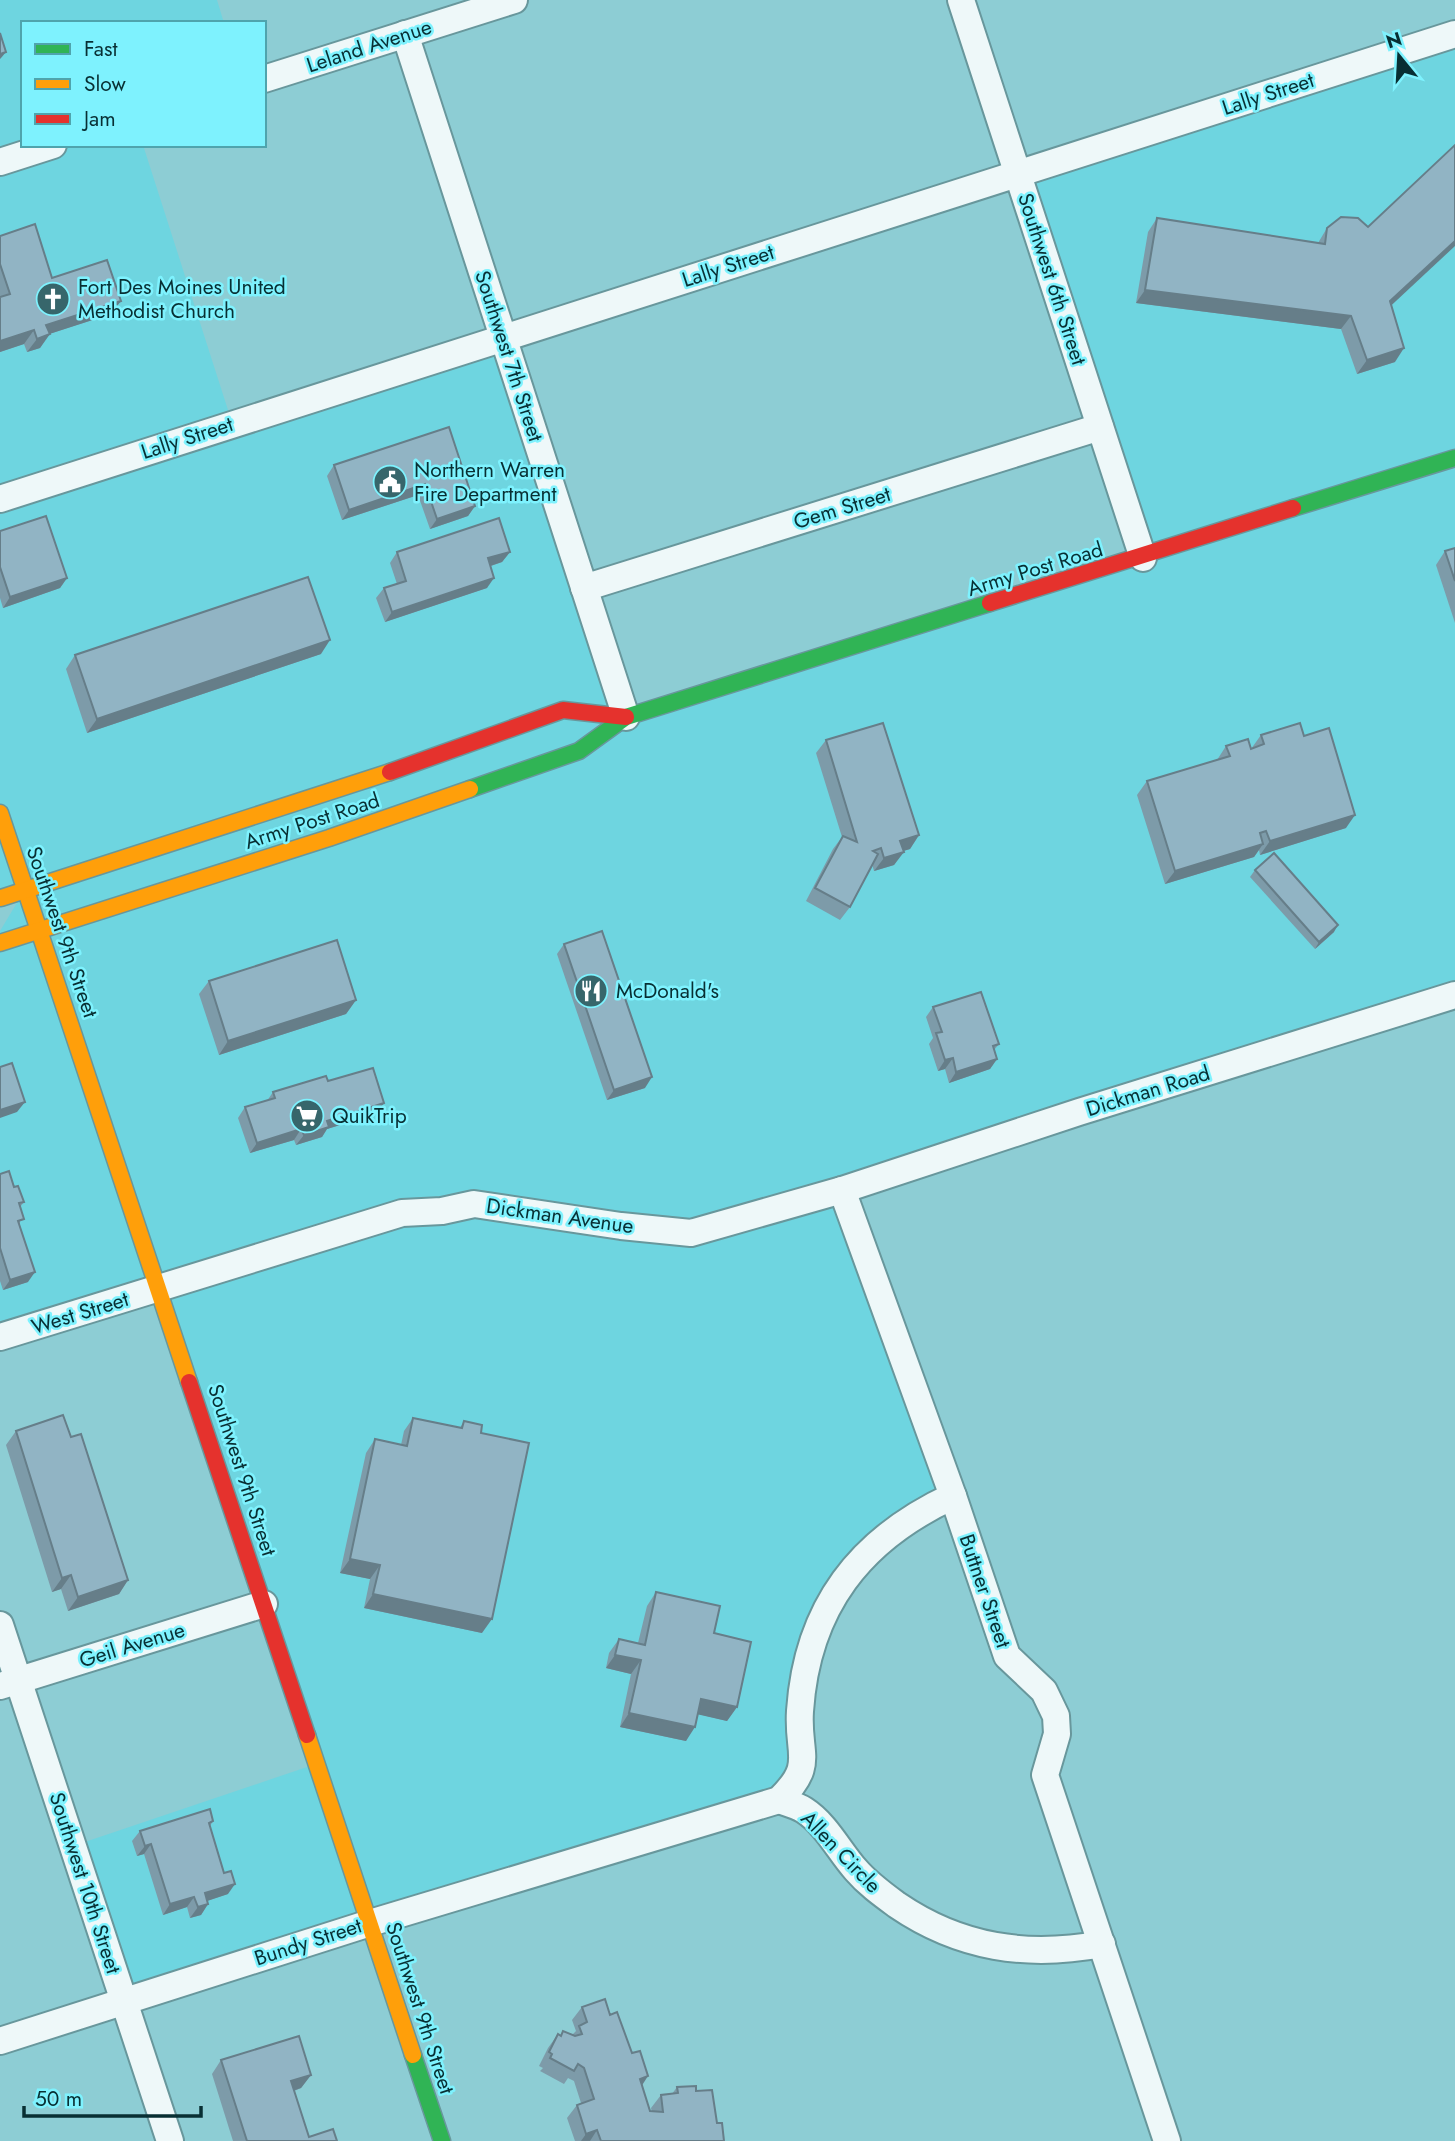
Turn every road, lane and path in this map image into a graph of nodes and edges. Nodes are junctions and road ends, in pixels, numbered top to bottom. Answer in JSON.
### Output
{"nodes":[{"id":1,"x":514,"y":0,"type":"edge"},
{"id":2,"x":961,"y":0,"type":"edge"},
{"id":3,"x":486,"y":4,"type":"edge"},
{"id":4,"x":405,"y":34,"type":"junction"},
{"id":5,"x":1455,"y":34,"type":"edge"},
{"id":6,"x":266,"y":78,"type":"edge"},
{"id":7,"x":47,"y":147,"type":"edge"},
{"id":8,"x":0,"y":162,"type":"edge"},
{"id":9,"x":1018,"y":175,"type":"junction"},
{"id":10,"x":503,"y":338,"type":"junction"},
{"id":11,"x":1100,"y":428,"type":"junction"},
{"id":12,"x":1455,"y":458,"type":"edge"},
{"id":13,"x":0,"y":499,"type":"edge"},
{"id":14,"x":1143,"y":558,"type":"junction"},
{"id":15,"x":584,"y":588,"type":"junction"},
{"id":16,"x":626,"y":717,"type":"junction"},
{"id":17,"x":0,"y":813,"type":"edge"},
{"id":18,"x":25,"y":890,"type":"junction"},
{"id":19,"x":0,"y":898,"type":"edge"},
{"id":20,"x":39,"y":930,"type":"junction"},
{"id":21,"x":0,"y":943,"type":"edge"},
{"id":22,"x":1455,"y":995,"type":"edge"},
{"id":23,"x":842,"y":1190,"type":"junction"},
{"id":24,"x":159,"y":1289,"type":"junction"},
{"id":25,"x":0,"y":1337,"type":"edge"},
{"id":26,"x":953,"y":1496,"type":"junction"},
{"id":27,"x":264,"y":1604,"type":"junction"},
{"id":28,"x":0,"y":1625,"type":"edge"},
{"id":29,"x":9,"y":1683,"type":"edge"},
{"id":30,"x":779,"y":1800,"type":"junction"},
{"id":31,"x":370,"y":1923,"type":"junction"},
{"id":32,"x":1102,"y":1944,"type":"junction"},
{"id":33,"x":124,"y":2001,"type":"junction"},
{"id":34,"x":0,"y":2041,"type":"edge"},
{"id":35,"x":170,"y":2141,"type":"edge"},
{"id":36,"x":442,"y":2141,"type":"edge"},
{"id":37,"x":1167,"y":2141,"type":"edge"}],
"edges":[{"from":1,"to":3,"type":"street","name":"Leland Avenue"},
{"from":2,"to":9,"type":"street","name":"Southwest 6th Street"},
{"from":3,"to":4,"type":"street","name":"Leland Avenue"},
{"from":4,"to":6,"type":"street","name":"Leland Avenue"},
{"from":4,"to":10,"type":"street","name":"Southwest 7th Street"},
{"from":5,"to":9,"type":"street","name":"Lally Street"},
{"from":7,"to":8,"type":"street"},
{"from":9,"to":10,"type":"street","name":"Lally Street"},
{"from":9,"to":11,"type":"street","name":"Southwest 6th Street"},
{"from":10,"to":13,"type":"street","name":"Lally Street"},
{"from":10,"to":15,"type":"street","name":"Southwest 7th Street"},
{"from":11,"to":14,"type":"street","name":"Southwest 6th Street"},
{"from":11,"to":15,"type":"street","name":"Gem Street"},
{"from":12,"to":14,"type":"main road","name":"Army Post Road"},
{"from":14,"to":16,"type":"main road","name":"Army Post Road"},
{"from":15,"to":16,"type":"street","name":"Southwest 7th Street"},
{"from":16,"to":18,"type":"main road","name":"Army Post Road"},
{"from":16,"to":20,"type":"main road","name":"Army Post Road"},
{"from":17,"to":18,"type":"main road","name":"Southwest 9th Street"},
{"from":18,"to":19,"type":"main road","name":"Army Post Road"},
{"from":18,"to":20,"type":"main road","name":"Southwest 9th Street"},
{"from":20,"to":21,"type":"main road","name":"Army Post Road"},
{"from":20,"to":24,"type":"main road","name":"Southwest 9th Street"},
{"from":22,"to":23,"type":"street","name":"Dickman Road"},
{"from":23,"to":24,"type":"street","name":"Dickman Avenue"},
{"from":23,"to":26,"type":"street","name":"Buttner Street"},
{"from":24,"to":25,"type":"street","name":"West Street"},
{"from":24,"to":27,"type":"main road","name":"Southwest 9th Street"},
{"from":26,"to":30,"type":"street","name":"Allen Circle"},
{"from":26,"to":32,"type":"street","name":"Buttner Street"},
{"from":27,"to":29,"type":"street","name":"Geil Avenue"},
{"from":27,"to":31,"type":"main road","name":"Southwest 9th Street"},
{"from":28,"to":29,"type":"street","name":"Southwest 10th Street"},
{"from":29,"to":33,"type":"street","name":"Southwest 10th Street"},
{"from":30,"to":31,"type":"street","name":"Bundy Street"},
{"from":30,"to":32,"type":"street","name":"Allen Circle"},
{"from":31,"to":33,"type":"street","name":"Bundy Street"},
{"from":31,"to":36,"type":"main road","name":"Southwest 9th Street"},
{"from":32,"to":37,"type":"street","name":"Buttner Street"},
{"from":33,"to":34,"type":"street","name":"Bundy Street"},
{"from":33,"to":35,"type":"street","name":"Southwest 10th Street"}]}
